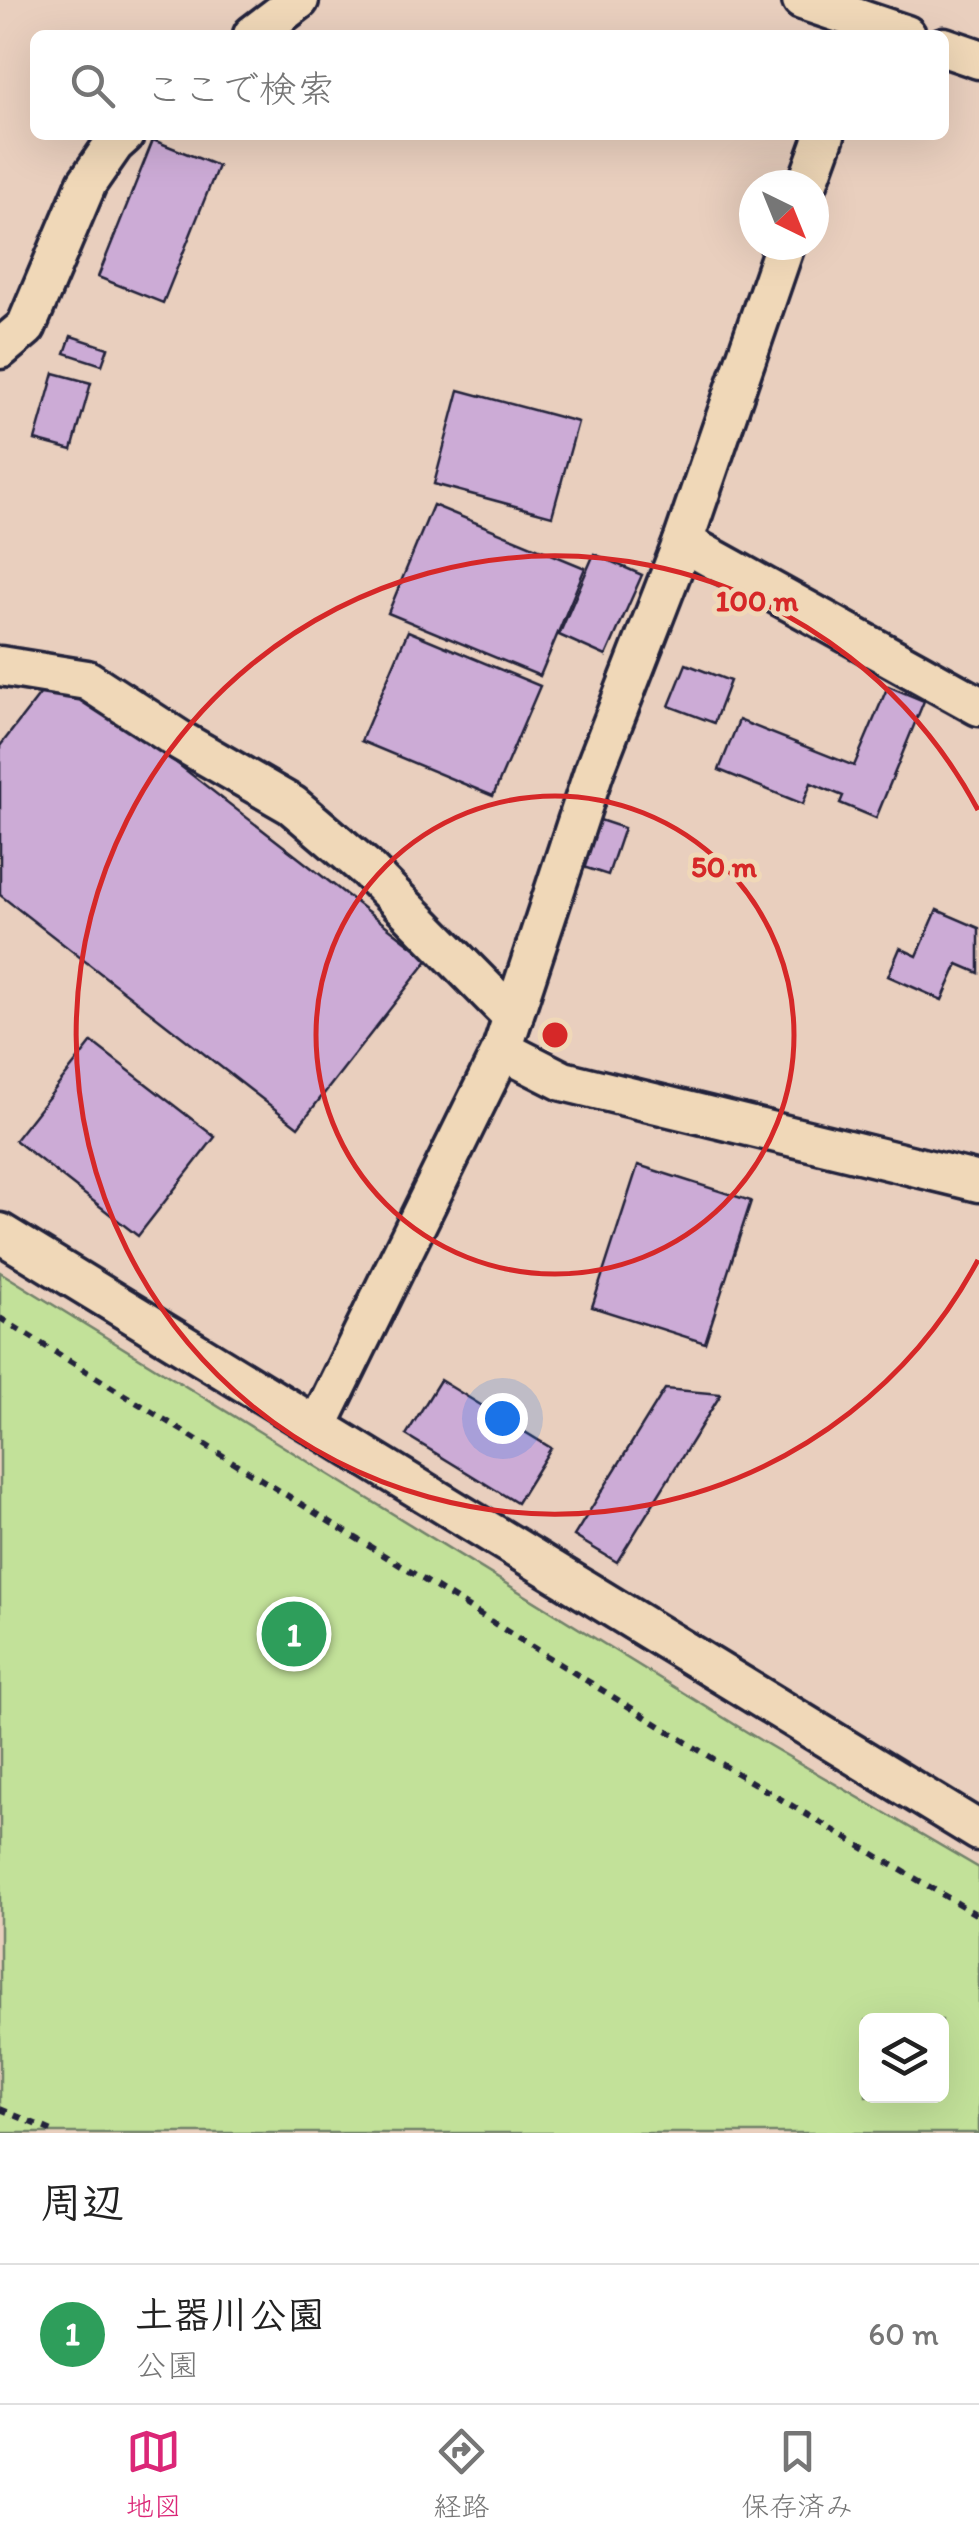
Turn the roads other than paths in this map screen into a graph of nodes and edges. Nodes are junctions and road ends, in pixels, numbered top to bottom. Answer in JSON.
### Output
{"nodes":[{"id":1,"x":299,"y":0,"type":"edge"},
{"id":2,"x":802,"y":0,"type":"edge"},
{"id":3,"x":867,"y":19,"type":"edge"},
{"id":4,"x":260,"y":30,"type":"edge"},
{"id":5,"x":894,"y":30,"type":"edge"},
{"id":6,"x":949,"y":49,"type":"edge"},
{"id":7,"x":979,"y":58,"type":"edge"},
{"id":8,"x":118,"y":140,"type":"edge"},
{"id":9,"x":823,"y":140,"type":"edge"},
{"id":10,"x":812,"y":170,"type":"edge"},
{"id":11,"x":780,"y":260,"type":"edge"},
{"id":12,"x":0,"y":348,"type":"edge"},
{"id":13,"x":684,"y":542,"type":"junction"},
{"id":14,"x":0,"y":666,"type":"edge"},
{"id":15,"x":979,"y":706,"type":"edge"},
{"id":16,"x":508,"y":1034,"type":"junction"},
{"id":17,"x":979,"y":1182,"type":"edge"},
{"id":18,"x":0,"y":1232,"type":"edge"},
{"id":19,"x":317,"y":1427,"type":"junction"},
{"id":20,"x":979,"y":1831,"type":"edge"}],
"edges":[{"from":1,"to":4,"type":"street"},
{"from":2,"to":3,"type":"street"},
{"from":3,"to":5,"type":"street"},
{"from":6,"to":7,"type":"street"},
{"from":8,"to":12,"type":"street"},
{"from":9,"to":10,"type":"street"},
{"from":11,"to":13,"type":"street"},
{"from":13,"to":15,"type":"street"},
{"from":13,"to":16,"type":"street"},
{"from":14,"to":16,"type":"street"},
{"from":16,"to":17,"type":"street"},
{"from":16,"to":19,"type":"street"},
{"from":18,"to":19,"type":"street"},
{"from":19,"to":20,"type":"street"}]}
